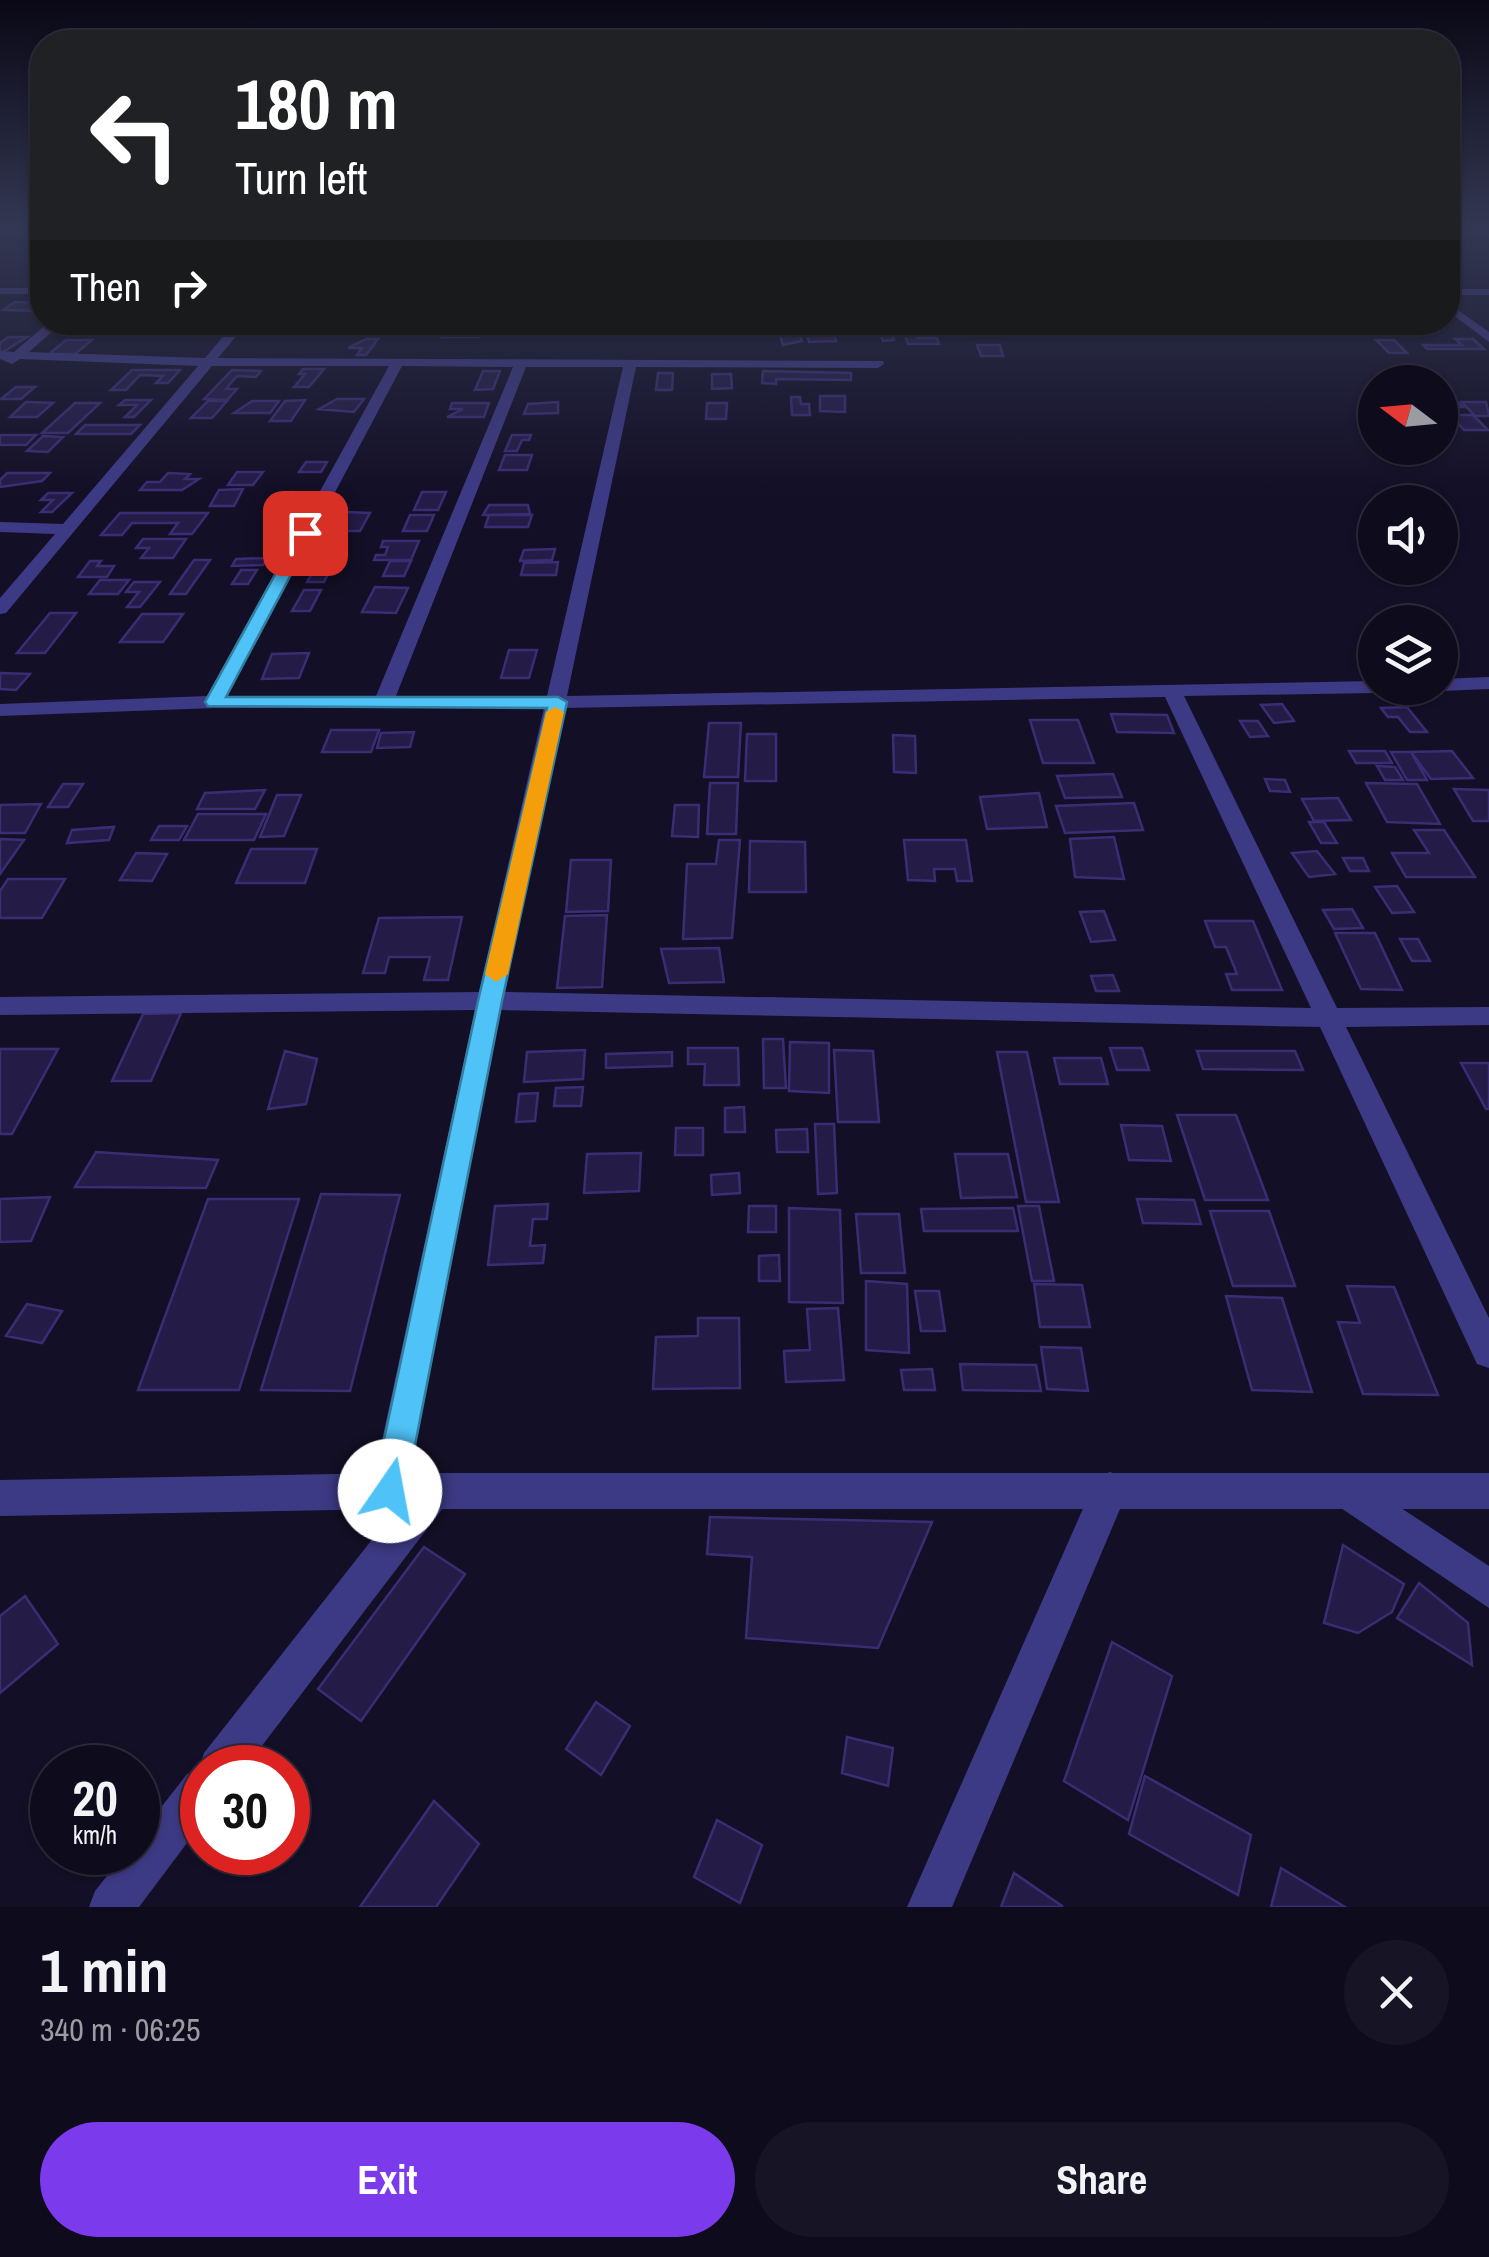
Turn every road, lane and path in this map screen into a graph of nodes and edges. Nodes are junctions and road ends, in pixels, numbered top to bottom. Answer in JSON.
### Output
{"nodes":[{"id":1,"x":1460,"y":315,"type":"edge"},
{"id":2,"x":42,"y":335,"type":"edge"},
{"id":3,"x":231,"y":335,"type":"edge"},
{"id":4,"x":1489,"y":338,"type":"edge"},
{"id":5,"x":0,"y":355,"type":"edge"},
{"id":6,"x":18,"y":355,"type":"junction"},
{"id":7,"x":207,"y":362,"type":"junction"},
{"id":8,"x":396,"y":363,"type":"junction"},
{"id":9,"x":521,"y":363,"type":"junction"},
{"id":10,"x":630,"y":363,"type":"junction"},
{"id":11,"x":878,"y":364,"type":"dead end"},
{"id":12,"x":0,"y":370,"type":"edge"},
{"id":13,"x":0,"y":527,"type":"edge"},
{"id":14,"x":65,"y":529,"type":"junction"},
{"id":15,"x":0,"y":609,"type":"edge"},
{"id":16,"x":1489,"y":683,"type":"edge"},
{"id":17,"x":1458,"y":684,"type":"edge"},
{"id":18,"x":1358,"y":687,"type":"edge"},
{"id":19,"x":1173,"y":693,"type":"junction"},
{"id":20,"x":214,"y":702,"type":"junction"},
{"id":21,"x":558,"y":702,"type":"junction"},
{"id":22,"x":383,"y":704,"type":"junction"},
{"id":23,"x":0,"y":710,"type":"edge"},
{"id":24,"x":490,"y":1001,"type":"junction"},
{"id":25,"x":0,"y":1006,"type":"edge"},
{"id":26,"x":1489,"y":1016,"type":"edge"},
{"id":27,"x":1326,"y":1018,"type":"junction"},
{"id":28,"x":1489,"y":1353,"type":"edge"},
{"id":29,"x":1110,"y":1490,"type":"junction"},
{"id":30,"x":390,"y":1491,"type":"junction"},
{"id":31,"x":433,"y":1491,"type":"junction"},
{"id":32,"x":1348,"y":1491,"type":"junction"},
{"id":33,"x":1489,"y":1491,"type":"edge"},
{"id":34,"x":0,"y":1498,"type":"edge"},
{"id":35,"x":1489,"y":1589,"type":"edge"},
{"id":36,"x":237,"y":1745,"type":"edge"},
{"id":37,"x":180,"y":1817,"type":"edge"},
{"id":38,"x":111,"y":1907,"type":"edge"},
{"id":39,"x":929,"y":1907,"type":"edge"}],
"edges":[{"from":1,"to":4,"type":"street"},
{"from":2,"to":6,"type":"street"},
{"from":3,"to":7,"type":"street"},
{"from":5,"to":6,"type":"street"},
{"from":6,"to":7,"type":"street"},
{"from":6,"to":12,"type":"street"},
{"from":7,"to":8,"type":"street"},
{"from":7,"to":14,"type":"street"},
{"from":8,"to":9,"type":"street"},
{"from":8,"to":20,"type":"street"},
{"from":9,"to":10,"type":"street"},
{"from":9,"to":22,"type":"street"},
{"from":10,"to":11,"type":"street"},
{"from":10,"to":21,"type":"street"},
{"from":13,"to":14,"type":"street"},
{"from":14,"to":15,"type":"street"},
{"from":16,"to":17,"type":"street"},
{"from":18,"to":19,"type":"street"},
{"from":19,"to":21,"type":"street"},
{"from":19,"to":27,"type":"street"},
{"from":20,"to":22,"type":"street"},
{"from":20,"to":23,"type":"street"},
{"from":21,"to":22,"type":"street"},
{"from":21,"to":24,"type":"street"},
{"from":24,"to":25,"type":"street"},
{"from":24,"to":27,"type":"street"},
{"from":24,"to":30,"type":"street"},
{"from":26,"to":27,"type":"street"},
{"from":27,"to":28,"type":"street"},
{"from":29,"to":31,"type":"street"},
{"from":29,"to":32,"type":"street"},
{"from":29,"to":39,"type":"street"},
{"from":30,"to":31,"type":"street"},
{"from":30,"to":34,"type":"street"},
{"from":31,"to":36,"type":"street"},
{"from":32,"to":33,"type":"street"},
{"from":32,"to":35,"type":"street"},
{"from":37,"to":38,"type":"street"}]}
